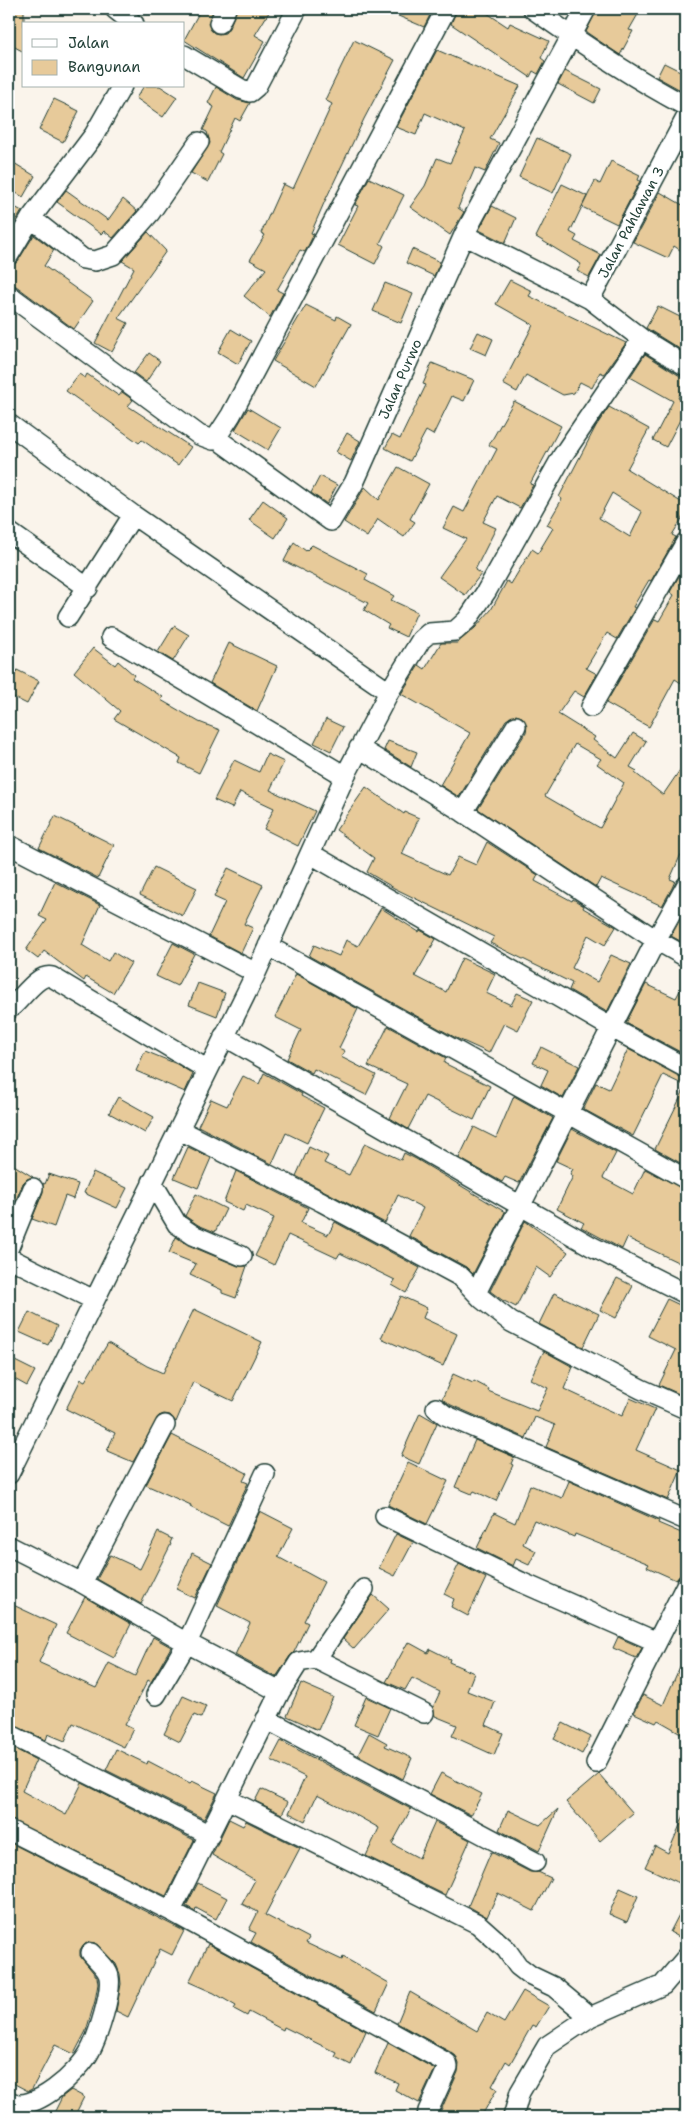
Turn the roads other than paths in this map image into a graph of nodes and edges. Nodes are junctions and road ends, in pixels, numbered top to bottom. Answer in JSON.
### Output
{"nodes":[{"id":1,"x":115,"y":9,"type":"edge"},
{"id":2,"x":297,"y":9,"type":"edge"},
{"id":3,"x":446,"y":9,"type":"edge"},
{"id":4,"x":533,"y":9,"type":"edge"},
{"id":5,"x":586,"y":9,"type":"edge"},
{"id":6,"x":131,"y":22,"type":"edge"},
{"id":7,"x":573,"y":37,"type":"junction"},
{"id":8,"x":185,"y":57,"type":"edge"},
{"id":9,"x":121,"y":88,"type":"edge"},
{"id":10,"x":686,"y":106,"type":"edge"},
{"id":11,"x":686,"y":118,"type":"edge"},
{"id":12,"x":199,"y":142,"type":"dead end"},
{"id":13,"x":31,"y":218,"type":"junction"},
{"id":14,"x":464,"y":235,"type":"junction"},
{"id":15,"x":9,"y":255,"type":"edge"},
{"id":16,"x":9,"y":295,"type":"edge"},
{"id":17,"x":590,"y":299,"type":"junction"},
{"id":18,"x":642,"y":339,"type":"junction"},
{"id":19,"x":686,"y":366,"type":"edge"},
{"id":20,"x":9,"y":424,"type":"edge"},
{"id":21,"x":216,"y":438,"type":"junction"},
{"id":22,"x":133,"y":515,"type":"junction"},
{"id":23,"x":9,"y":532,"type":"edge"},
{"id":24,"x":686,"y":542,"type":"edge"},
{"id":25,"x":88,"y":588,"type":"junction"},
{"id":26,"x":68,"y":617,"type":"dead end"},
{"id":27,"x":111,"y":637,"type":"dead end"},
{"id":28,"x":389,"y":692,"type":"junction"},
{"id":29,"x":591,"y":707,"type":"dead end"},
{"id":30,"x":516,"y":726,"type":"dead end"},
{"id":31,"x":359,"y":748,"type":"junction"},
{"id":32,"x":345,"y":776,"type":"junction"},
{"id":33,"x":463,"y":812,"type":"junction"},
{"id":34,"x":13,"y":847,"type":"dead end"},
{"id":35,"x":311,"y":854,"type":"junction"},
{"id":36,"x":686,"y":886,"type":"edge"},
{"id":37,"x":656,"y":940,"type":"junction"},
{"id":38,"x":268,"y":946,"type":"junction"},
{"id":39,"x":686,"y":957,"type":"edge"},
{"id":40,"x":256,"y":972,"type":"junction"},
{"id":41,"x":9,"y":1009,"type":"edge"},
{"id":42,"x":612,"y":1028,"type":"junction"},
{"id":43,"x":224,"y":1036,"type":"junction"},
{"id":44,"x":686,"y":1068,"type":"edge"},
{"id":45,"x":208,"y":1070,"type":"junction"},
{"id":46,"x":569,"y":1113,"type":"junction"},
{"id":47,"x":180,"y":1130,"type":"junction"},
{"id":48,"x":686,"y":1179,"type":"edge"},
{"id":49,"x":152,"y":1182,"type":"junction"},
{"id":50,"x":33,"y":1188,"type":"dead end"},
{"id":51,"x":520,"y":1204,"type":"junction"},
{"id":52,"x":9,"y":1247,"type":"edge"},
{"id":53,"x":242,"y":1256,"type":"dead end"},
{"id":54,"x":9,"y":1258,"type":"edge"},
{"id":55,"x":477,"y":1291,"type":"junction"},
{"id":56,"x":686,"y":1294,"type":"edge"},
{"id":57,"x":94,"y":1300,"type":"junction"},
{"id":58,"x":436,"y":1408,"type":"dead end"},
{"id":59,"x":686,"y":1409,"type":"edge"},
{"id":60,"x":165,"y":1424,"type":"dead end"},
{"id":61,"x":9,"y":1474,"type":"edge"},
{"id":62,"x":265,"y":1474,"type":"dead end"},
{"id":63,"x":385,"y":1516,"type":"dead end"},
{"id":64,"x":686,"y":1520,"type":"edge"},
{"id":65,"x":9,"y":1546,"type":"edge"},
{"id":66,"x":82,"y":1583,"type":"junction"},
{"id":67,"x":686,"y":1585,"type":"edge"},
{"id":68,"x":364,"y":1589,"type":"dead end"},
{"id":69,"x":657,"y":1642,"type":"junction"},
{"id":70,"x":187,"y":1643,"type":"junction"},
{"id":71,"x":316,"y":1659,"type":"junction"},
{"id":72,"x":280,"y":1692,"type":"junction"},
{"id":73,"x":156,"y":1695,"type":"dead end"},
{"id":74,"x":424,"y":1713,"type":"dead end"},
{"id":75,"x":266,"y":1719,"type":"junction"},
{"id":76,"x":9,"y":1734,"type":"edge"},
{"id":77,"x":596,"y":1762,"type":"dead end"},
{"id":78,"x":227,"y":1800,"type":"junction"},
{"id":79,"x":9,"y":1830,"type":"edge"},
{"id":80,"x":210,"y":1834,"type":"junction"},
{"id":81,"x":535,"y":1862,"type":"dead end"},
{"id":82,"x":171,"y":1910,"type":"junction"},
{"id":83,"x":91,"y":1953,"type":"dead end"},
{"id":84,"x":686,"y":1958,"type":"edge"},
{"id":85,"x":590,"y":2017,"type":"junction"},
{"id":86,"x":9,"y":2101,"type":"edge"},
{"id":87,"x":427,"y":2117,"type":"edge"},
{"id":88,"x":514,"y":2117,"type":"edge"}],
"edges":[{"from":1,"to":6,"type":"street"},
{"from":2,"to":8,"type":"street"},
{"from":3,"to":21,"type":"street"},
{"from":4,"to":7,"type":"street"},
{"from":5,"to":7,"type":"street","name":"Jalan Purwo"},
{"from":7,"to":10,"type":"street"},
{"from":7,"to":14,"type":"street","name":"Jalan Purwo"},
{"from":9,"to":13,"type":"street"},
{"from":11,"to":17,"type":"street","name":"Jalan Pahlawan 3"},
{"from":12,"to":13,"type":"street"},
{"from":13,"to":15,"type":"street"},
{"from":14,"to":17,"type":"street"},
{"from":14,"to":21,"type":"street","name":"Jalan Purwo"},
{"from":16,"to":21,"type":"street"},
{"from":17,"to":18,"type":"street"},
{"from":18,"to":19,"type":"street"},
{"from":18,"to":28,"type":"street"},
{"from":20,"to":22,"type":"street"},
{"from":22,"to":25,"type":"street"},
{"from":22,"to":28,"type":"street"},
{"from":23,"to":25,"type":"street"},
{"from":24,"to":29,"type":"street"},
{"from":25,"to":26,"type":"street"},
{"from":27,"to":32,"type":"street"},
{"from":28,"to":31,"type":"street"},
{"from":30,"to":33,"type":"street"},
{"from":31,"to":32,"type":"street"},
{"from":31,"to":33,"type":"street"},
{"from":32,"to":35,"type":"street"},
{"from":33,"to":37,"type":"street"},
{"from":34,"to":40,"type":"street"},
{"from":35,"to":38,"type":"street"},
{"from":35,"to":42,"type":"street"},
{"from":36,"to":37,"type":"street"},
{"from":37,"to":39,"type":"street"},
{"from":37,"to":42,"type":"street"},
{"from":38,"to":40,"type":"street"},
{"from":38,"to":46,"type":"street"},
{"from":40,"to":43,"type":"street"},
{"from":41,"to":45,"type":"street"},
{"from":42,"to":44,"type":"street"},
{"from":42,"to":46,"type":"street"},
{"from":43,"to":45,"type":"street"},
{"from":43,"to":51,"type":"street"},
{"from":45,"to":47,"type":"street"},
{"from":46,"to":48,"type":"street"},
{"from":46,"to":51,"type":"street"},
{"from":47,"to":49,"type":"street"},
{"from":47,"to":55,"type":"street"},
{"from":49,"to":53,"type":"street"},
{"from":49,"to":57,"type":"street"},
{"from":50,"to":52,"type":"street"},
{"from":51,"to":55,"type":"street"},
{"from":51,"to":56,"type":"street"},
{"from":54,"to":57,"type":"street"},
{"from":55,"to":59,"type":"street"},
{"from":57,"to":61,"type":"street"},
{"from":58,"to":64,"type":"street"},
{"from":60,"to":66,"type":"street"},
{"from":62,"to":70,"type":"street"},
{"from":63,"to":69,"type":"street"},
{"from":65,"to":66,"type":"street"},
{"from":66,"to":70,"type":"street"},
{"from":67,"to":69,"type":"street"},
{"from":68,"to":71,"type":"street"},
{"from":69,"to":77,"type":"street"},
{"from":70,"to":72,"type":"street"},
{"from":70,"to":73,"type":"street"},
{"from":71,"to":72,"type":"street"},
{"from":71,"to":74,"type":"street"},
{"from":72,"to":75,"type":"street"},
{"from":75,"to":78,"type":"street"},
{"from":75,"to":81,"type":"street"},
{"from":76,"to":80,"type":"street"},
{"from":78,"to":80,"type":"street"},
{"from":78,"to":85,"type":"street"},
{"from":79,"to":82,"type":"street"},
{"from":80,"to":82,"type":"street"},
{"from":82,"to":87,"type":"street"},
{"from":83,"to":86,"type":"street"},
{"from":84,"to":85,"type":"street"},
{"from":85,"to":88,"type":"street"}]}
